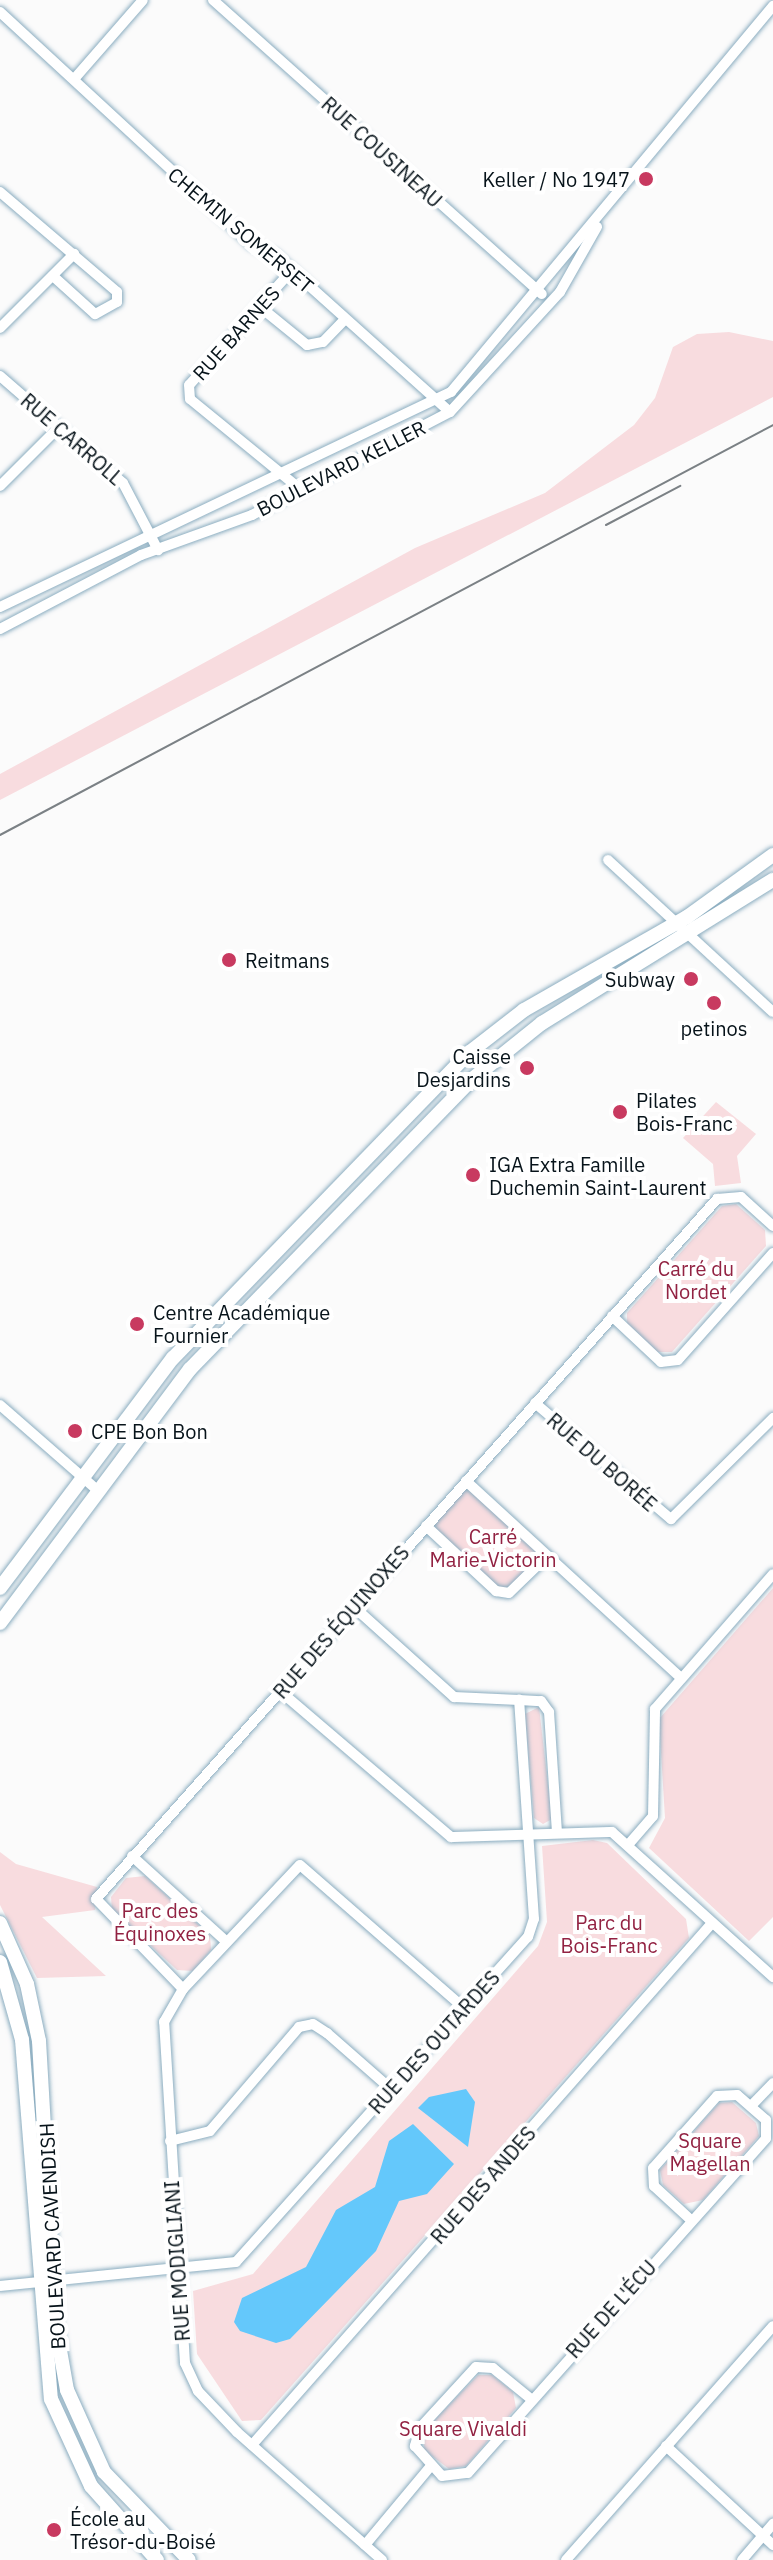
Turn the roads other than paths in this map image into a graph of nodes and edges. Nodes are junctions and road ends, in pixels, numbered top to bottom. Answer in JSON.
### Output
{"nodes":[{"id":1,"x":143,"y":0,"type":"edge"},
{"id":2,"x":213,"y":0,"type":"edge"},
{"id":3,"x":773,"y":6,"type":"edge"},
{"id":4,"x":0,"y":12,"type":"edge"},
{"id":5,"x":75,"y":78,"type":"junction"},
{"id":6,"x":0,"y":192,"type":"edge"},
{"id":7,"x":606,"y":211,"type":"junction"},
{"id":8,"x":74,"y":254,"type":"junction"},
{"id":9,"x":292,"y":270,"type":"junction"},
{"id":10,"x":53,"y":276,"type":"junction"},
{"id":11,"x":538,"y":291,"type":"junction"},
{"id":12,"x":552,"y":302,"type":"junction"},
{"id":13,"x":259,"y":306,"type":"junction"},
{"id":14,"x":345,"y":319,"type":"junction"},
{"id":15,"x":0,"y":328,"type":"edge"},
{"id":16,"x":0,"y":376,"type":"edge"},
{"id":17,"x":436,"y":400,"type":"junction"},
{"id":18,"x":450,"y":412,"type":"junction"},
{"id":19,"x":57,"y":429,"type":"junction"},
{"id":20,"x":288,"y":476,"type":"junction"},
{"id":21,"x":0,"y":486,"type":"edge"},
{"id":22,"x":301,"y":490,"type":"junction"},
{"id":23,"x":152,"y":533,"type":"junction"},
{"id":24,"x":158,"y":550,"type":"junction"},
{"id":25,"x":0,"y":607,"type":"edge"},
{"id":26,"x":0,"y":629,"type":"edge"},
{"id":27,"x":773,"y":855,"type":"edge"},
{"id":28,"x":608,"y":860,"type":"dead end"},
{"id":29,"x":773,"y":880,"type":"edge"},
{"id":30,"x":674,"y":924,"type":"junction"},
{"id":31,"x":690,"y":938,"type":"junction"},
{"id":32,"x":773,"y":1012,"type":"edge"},
{"id":33,"x":773,"y":1226,"type":"edge"},
{"id":34,"x":773,"y":1253,"type":"edge"},
{"id":35,"x":612,"y":1316,"type":"junction"},
{"id":36,"x":535,"y":1403,"type":"junction"},
{"id":37,"x":0,"y":1405,"type":"edge"},
{"id":38,"x":773,"y":1418,"type":"edge"},
{"id":39,"x":80,"y":1476,"type":"junction"},
{"id":40,"x":466,"y":1481,"type":"junction"},
{"id":41,"x":96,"y":1489,"type":"junction"},
{"id":42,"x":426,"y":1526,"type":"junction"},
{"id":43,"x":547,"y":1556,"type":"junction"},
{"id":44,"x":773,"y":1574,"type":"edge"},
{"id":45,"x":2,"y":1580,"type":"edge"},
{"id":46,"x":354,"y":1607,"type":"junction"},
{"id":47,"x":0,"y":1623,"type":"edge"},
{"id":48,"x":680,"y":1677,"type":"junction"},
{"id":49,"x":280,"y":1691,"type":"junction"},
{"id":50,"x":519,"y":1700,"type":"junction"},
{"id":51,"x":557,"y":1831,"type":"junction"},
{"id":52,"x":527,"y":1833,"type":"junction"},
{"id":53,"x":628,"y":1845,"type":"junction"},
{"id":54,"x":132,"y":1856,"type":"junction"},
{"id":55,"x":0,"y":1923,"type":"edge"},
{"id":56,"x":712,"y":1923,"type":"junction"},
{"id":57,"x":227,"y":1942,"type":"junction"},
{"id":58,"x":0,"y":1962,"type":"edge"},
{"id":59,"x":773,"y":1977,"type":"edge"},
{"id":60,"x":183,"y":1989,"type":"junction"},
{"id":61,"x":464,"y":2008,"type":"junction"},
{"id":62,"x":773,"y":2083,"type":"edge"},
{"id":63,"x":392,"y":2090,"type":"junction"},
{"id":64,"x":751,"y":2106,"type":"junction"},
{"id":65,"x":170,"y":2141,"type":"junction"},
{"id":66,"x":691,"y":2220,"type":"junction"},
{"id":67,"x":177,"y":2271,"type":"junction"},
{"id":68,"x":46,"y":2279,"type":"junction"},
{"id":69,"x":0,"y":2286,"type":"edge"},
{"id":70,"x":773,"y":2326,"type":"edge"},
{"id":71,"x":531,"y":2399,"type":"junction"},
{"id":72,"x":252,"y":2445,"type":"junction"},
{"id":73,"x":666,"y":2446,"type":"junction"},
{"id":74,"x":430,"y":2467,"type":"junction"},
{"id":75,"x":773,"y":2524,"type":"edge"},
{"id":76,"x":763,"y":2536,"type":"junction"},
{"id":77,"x":365,"y":2545,"type":"junction"},
{"id":78,"x":773,"y":2545,"type":"edge"},
{"id":79,"x":157,"y":2560,"type":"edge"},
{"id":80,"x":189,"y":2560,"type":"edge"},
{"id":81,"x":382,"y":2560,"type":"edge"},
{"id":82,"x":566,"y":2560,"type":"edge"},
{"id":83,"x":742,"y":2560,"type":"edge"}],
"edges":[{"from":1,"to":5,"type":"street"},
{"from":2,"to":11,"type":"street","name":"RUE COUSINEAU"},
{"from":3,"to":7,"type":"street","name":"BOULEVARD KELLER"},
{"from":4,"to":5,"type":"street","name":"CHEMIN SOMERSET"},
{"from":5,"to":9,"type":"street","name":"CHEMIN SOMERSET"},
{"from":6,"to":8,"type":"street"},
{"from":7,"to":11,"type":"street","name":"BOULEVARD KELLER"},
{"from":7,"to":12,"type":"street","name":"BOULEVARD KELLER"},
{"from":8,"to":10,"type":"street"},
{"from":8,"to":10,"type":"street"},
{"from":9,"to":13,"type":"street","name":"RUE BARNES"},
{"from":9,"to":14,"type":"street","name":"CHEMIN SOMERSET"},
{"from":10,"to":15,"type":"street"},
{"from":11,"to":12,"type":"street","name":"RUE COUSINEAU"},
{"from":11,"to":17,"type":"street","name":"BOULEVARD KELLER"},
{"from":12,"to":18,"type":"street","name":"BOULEVARD KELLER"},
{"from":13,"to":14,"type":"street"},
{"from":13,"to":20,"type":"street","name":"RUE BARNES"},
{"from":14,"to":17,"type":"street","name":"CHEMIN SOMERSET"},
{"from":16,"to":19,"type":"street","name":"RUE CARROLL"},
{"from":17,"to":18,"type":"street","name":"CHEMIN SOMERSET"},
{"from":17,"to":20,"type":"street","name":"BOULEVARD KELLER"},
{"from":18,"to":22,"type":"street","name":"BOULEVARD KELLER"},
{"from":19,"to":21,"type":"street"},
{"from":19,"to":23,"type":"street","name":"RUE CARROLL"},
{"from":20,"to":22,"type":"street","name":"RUE BARNES"},
{"from":20,"to":23,"type":"street","name":"BOULEVARD KELLER"},
{"from":22,"to":24,"type":"street","name":"BOULEVARD KELLER"},
{"from":23,"to":24,"type":"street","name":"RUE CARROLL"},
{"from":23,"to":25,"type":"street","name":"BOULEVARD KELLER"},
{"from":24,"to":26,"type":"street","name":"BOULEVARD KELLER"},
{"from":27,"to":30,"type":"main road"},
{"from":28,"to":30,"type":"street"},
{"from":29,"to":31,"type":"main road"},
{"from":30,"to":31,"type":"street"},
{"from":30,"to":39,"type":"main road"},
{"from":31,"to":32,"type":"street"},
{"from":31,"to":41,"type":"main road"},
{"from":33,"to":35,"type":"street","name":"RUE DES ÉQUINOXES"},
{"from":34,"to":35,"type":"street"},
{"from":35,"to":36,"type":"street","name":"RUE DES ÉQUINOXES"},
{"from":36,"to":38,"type":"street","name":"RUE DU BORÉE"},
{"from":36,"to":40,"type":"street","name":"RUE DES ÉQUINOXES"},
{"from":37,"to":39,"type":"street"},
{"from":39,"to":41,"type":"street"},
{"from":39,"to":45,"type":"main road"},
{"from":40,"to":42,"type":"street","name":"RUE DES ÉQUINOXES"},
{"from":40,"to":43,"type":"street"},
{"from":41,"to":47,"type":"main road"},
{"from":42,"to":43,"type":"street"},
{"from":42,"to":46,"type":"street","name":"RUE DES ÉQUINOXES"},
{"from":43,"to":48,"type":"street"},
{"from":44,"to":48,"type":"street"},
{"from":46,"to":49,"type":"street","name":"RUE DES ÉQUINOXES"},
{"from":46,"to":50,"type":"street"},
{"from":48,"to":53,"type":"street"},
{"from":49,"to":52,"type":"street"},
{"from":49,"to":54,"type":"street","name":"RUE DES ÉQUINOXES"},
{"from":50,"to":51,"type":"street"},
{"from":50,"to":52,"type":"street","name":"RUE DES OUTARDES"},
{"from":51,"to":52,"type":"street"},
{"from":51,"to":53,"type":"street"},
{"from":52,"to":61,"type":"street","name":"RUE DES OUTARDES"},
{"from":53,"to":56,"type":"street"},
{"from":54,"to":57,"type":"street"},
{"from":54,"to":60,"type":"street","name":"RUE DES ÉQUINOXES"},
{"from":55,"to":68,"type":"main road","name":"BOULEVARD CAVENDISH"},
{"from":56,"to":59,"type":"street"},
{"from":56,"to":72,"type":"street","name":"RUE DES ANDES"},
{"from":57,"to":60,"type":"street"},
{"from":57,"to":61,"type":"street"},
{"from":58,"to":68,"type":"main road","name":"BOULEVARD CAVENDISH"},
{"from":60,"to":65,"type":"street","name":"RUE MODIGLIANI"},
{"from":61,"to":63,"type":"street","name":"RUE DES OUTARDES"},
{"from":62,"to":64,"type":"street"},
{"from":63,"to":65,"type":"street"},
{"from":63,"to":67,"type":"street","name":"RUE DES OUTARDES"},
{"from":64,"to":66,"type":"street","name":"RUE DE L'ÉCU"},
{"from":64,"to":66,"type":"street"},
{"from":65,"to":67,"type":"street","name":"RUE MODIGLIANI"},
{"from":66,"to":71,"type":"street","name":"RUE DE L'ÉCU"},
{"from":67,"to":68,"type":"street","name":"RUE DES OUTARDES"},
{"from":67,"to":72,"type":"street","name":"RUE MODIGLIANI"},
{"from":68,"to":69,"type":"street","name":"RUE DES OUTARDES"},
{"from":68,"to":79,"type":"main road","name":"BOULEVARD CAVENDISH"},
{"from":68,"to":80,"type":"main road","name":"BOULEVARD CAVENDISH"},
{"from":70,"to":73,"type":"street"},
{"from":71,"to":74,"type":"street","name":"RUE DE L'ÉCU"},
{"from":71,"to":74,"type":"street"},
{"from":72,"to":77,"type":"street","name":"RUE MODIGLIANI"},
{"from":73,"to":76,"type":"street"},
{"from":73,"to":82,"type":"street"},
{"from":74,"to":77,"type":"street"},
{"from":75,"to":76,"type":"street"},
{"from":76,"to":78,"type":"street"},
{"from":76,"to":83,"type":"street"},
{"from":77,"to":81,"type":"street","name":"RUE MODIGLIANI"}]}
